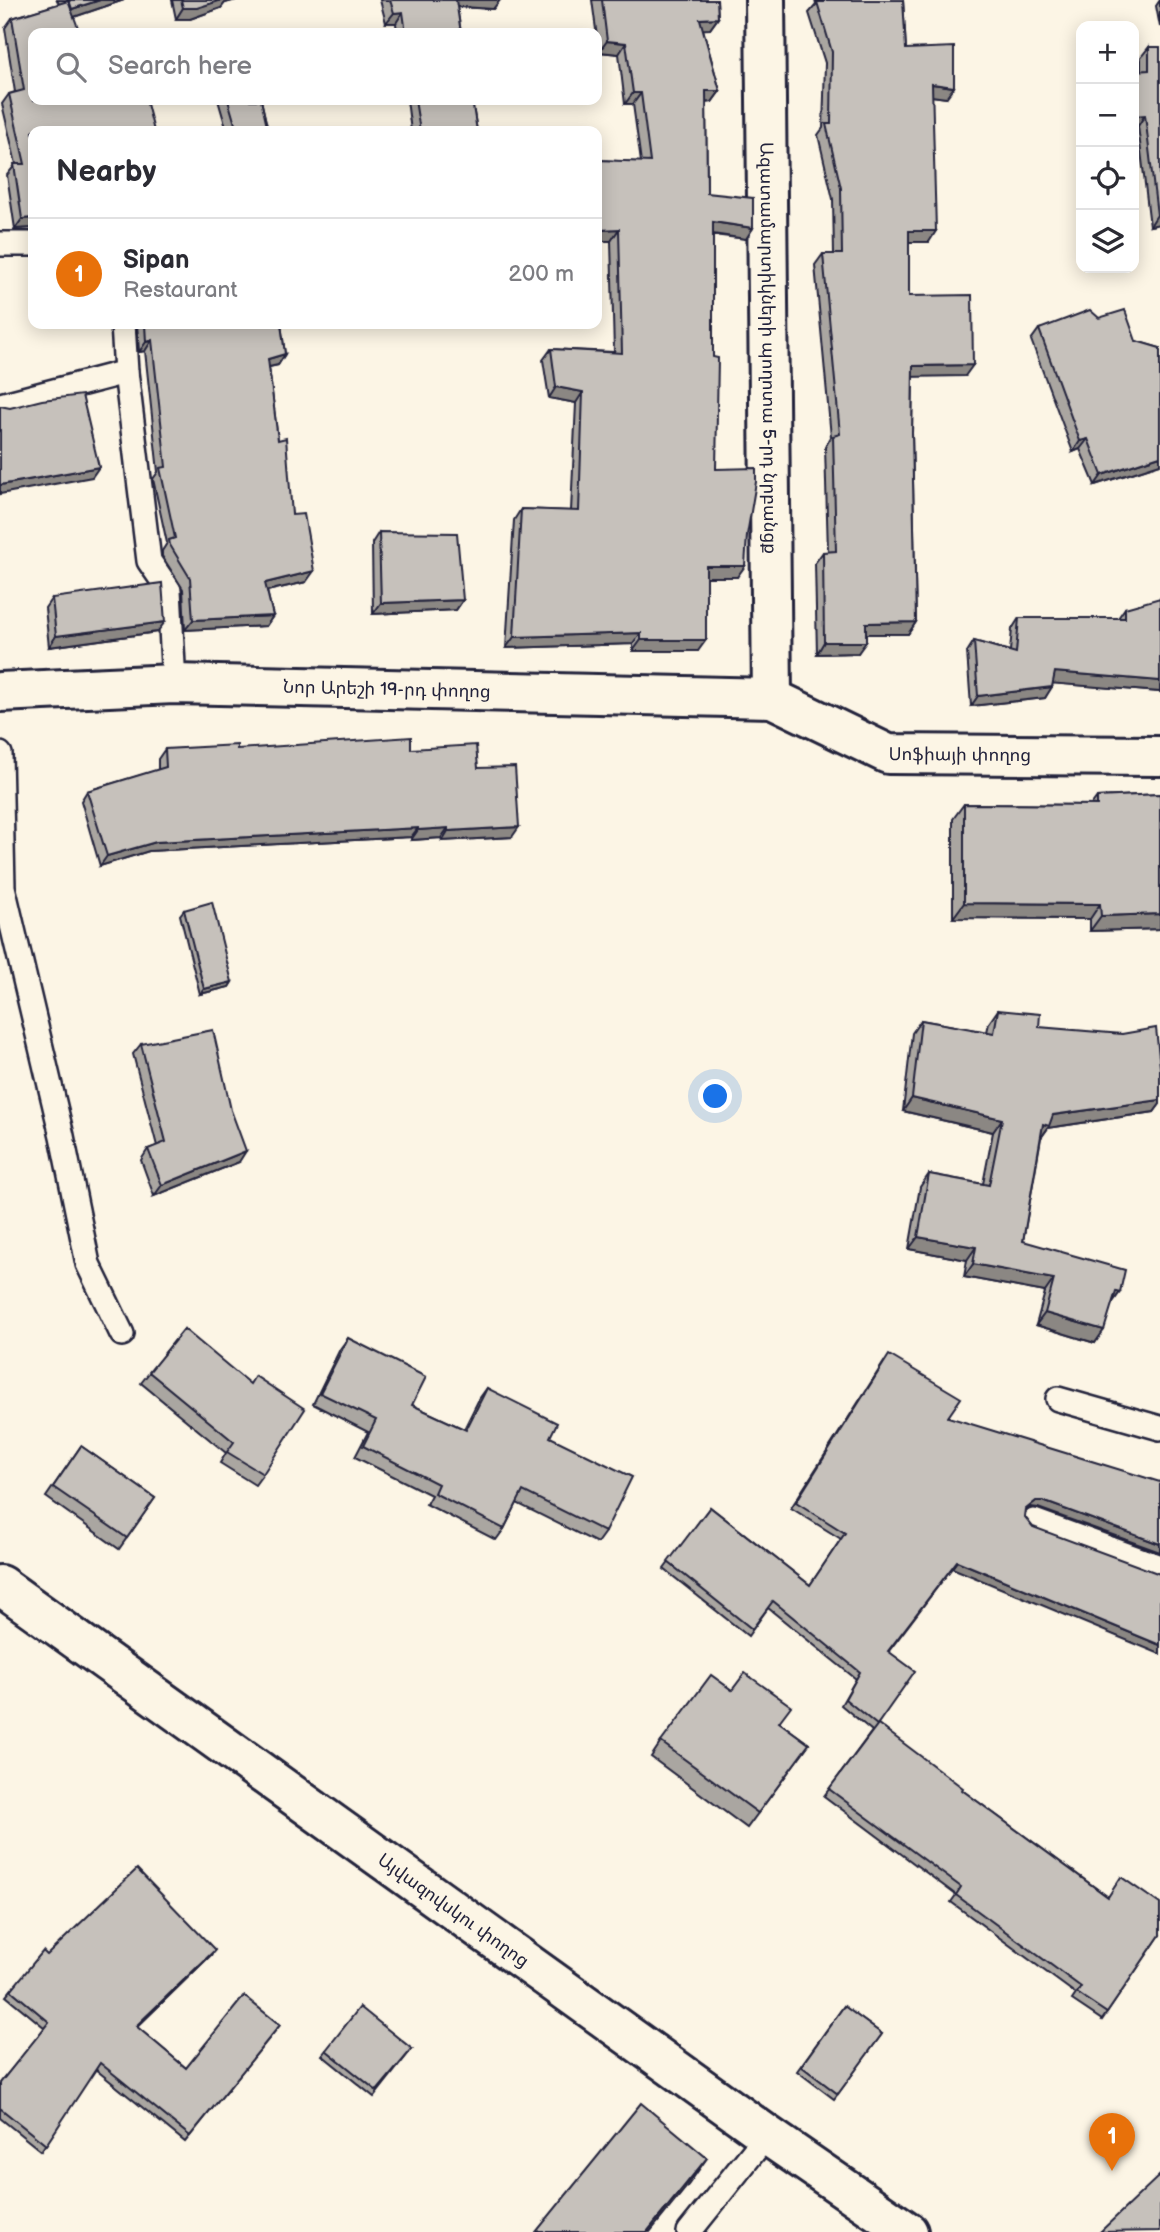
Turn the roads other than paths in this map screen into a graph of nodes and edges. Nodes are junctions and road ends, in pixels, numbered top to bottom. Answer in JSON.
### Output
{"nodes":[{"id":1,"x":765,"y":0,"type":"edge"},
{"id":2,"x":0,"y":244,"type":"edge"},
{"id":3,"x":28,"y":244,"type":"edge"},
{"id":4,"x":123,"y":329,"type":"edge"},
{"id":5,"x":125,"y":372,"type":"junction"},
{"id":6,"x":0,"y":405,"type":"edge"},
{"id":7,"x":174,"y":684,"type":"junction"},
{"id":8,"x":0,"y":692,"type":"edge"},
{"id":9,"x":772,"y":698,"type":"junction"},
{"id":10,"x":0,"y":754,"type":"edge"},
{"id":11,"x":1160,"y":756,"type":"edge"},
{"id":12,"x":122,"y":1334,"type":"dead end"},
{"id":13,"x":1058,"y":1399,"type":"dead end"},
{"id":14,"x":1160,"y":1427,"type":"edge"},
{"id":15,"x":1034,"y":1521,"type":"dead end"},
{"id":16,"x":1160,"y":1567,"type":"edge"},
{"id":17,"x":0,"y":1585,"type":"edge"},
{"id":18,"x":767,"y":2135,"type":"junction"},
{"id":19,"x":689,"y":2232,"type":"edge"},
{"id":20,"x":908,"y":2232,"type":"edge"}],
"edges":[{"from":1,"to":9,"type":"street","name":"Ազատամարտիկների պողոտա 5-րդ նրբանցք"},
{"from":2,"to":3,"type":"lane"},
{"from":4,"to":5,"type":"lane"},
{"from":5,"to":6,"type":"lane"},
{"from":5,"to":7,"type":"lane"},
{"from":7,"to":8,"type":"street","name":"Նոր Արեշի 19-րդ փողոց"},
{"from":7,"to":9,"type":"street","name":"Նոր Արեշի 19-րդ փողոց"},
{"from":9,"to":11,"type":"street","name":"Սոֆիայի փողոց"},
{"from":10,"to":12,"type":"lane"},
{"from":13,"to":14,"type":"lane"},
{"from":15,"to":16,"type":"lane"},
{"from":17,"to":18,"type":"street","name":"Այվազովսկու փողոց"},
{"from":18,"to":19,"type":"lane"},
{"from":18,"to":20,"type":"street","name":"Այվազովսկու փողոց"}]}
